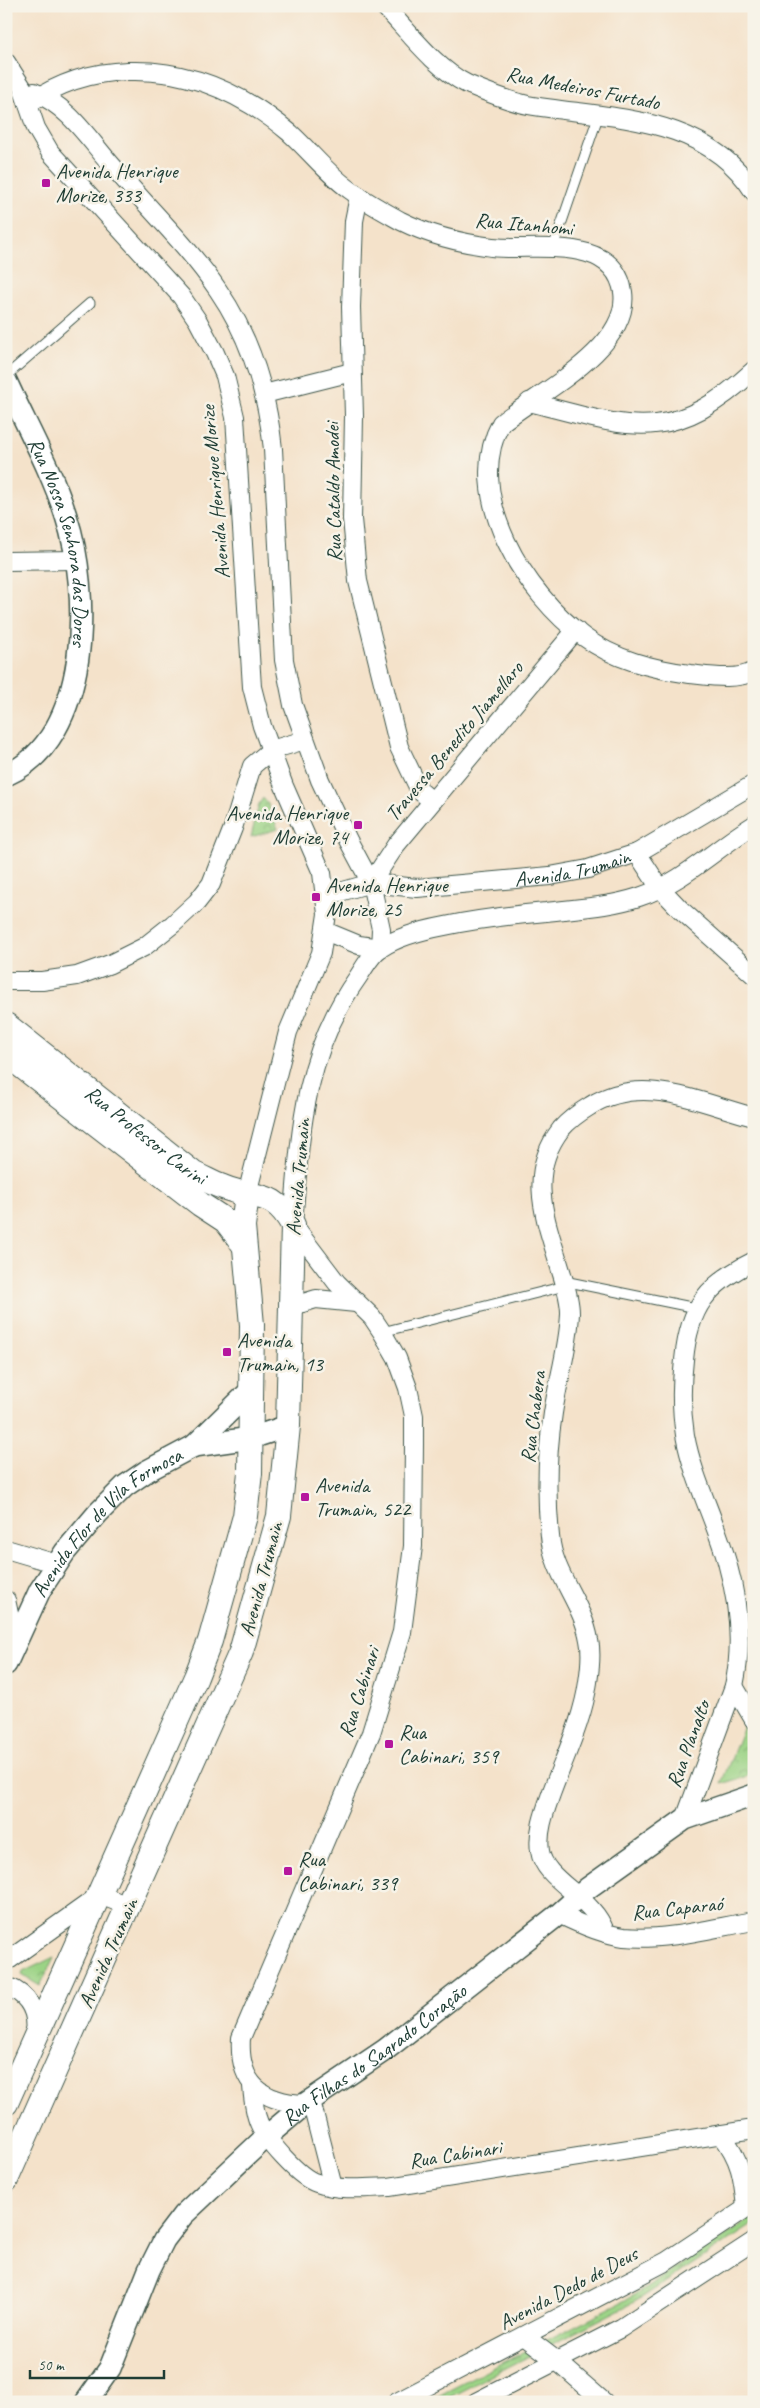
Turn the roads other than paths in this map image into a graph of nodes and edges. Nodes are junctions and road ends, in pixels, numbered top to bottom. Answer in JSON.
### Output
{"nodes":[{"id":1,"x":384,"y":6,"type":"edge"},
{"id":2,"x":6,"y":62,"type":"edge"},
{"id":3,"x":34,"y":100,"type":"junction"},
{"id":4,"x":598,"y":114,"type":"junction"},
{"id":5,"x":754,"y":192,"type":"edge"},
{"id":6,"x":359,"y":196,"type":"junction"},
{"id":7,"x":552,"y":248,"type":"junction"},
{"id":8,"x":90,"y":303,"type":"dead end"},
{"id":9,"x":754,"y":370,"type":"edge"},
{"id":10,"x":352,"y":372,"type":"junction"},
{"id":11,"x":6,"y":376,"type":"edge"},
{"id":12,"x":6,"y":381,"type":"edge"},
{"id":13,"x":264,"y":394,"type":"junction"},
{"id":14,"x":529,"y":402,"type":"junction"},
{"id":15,"x":75,"y":560,"type":"junction"},
{"id":16,"x":6,"y":561,"type":"edge"},
{"id":17,"x":576,"y":630,"type":"junction"},
{"id":18,"x":754,"y":670,"type":"edge"},
{"id":19,"x":305,"y":740,"type":"junction"},
{"id":20,"x":271,"y":750,"type":"junction"},
{"id":21,"x":6,"y":774,"type":"edge"},
{"id":22,"x":754,"y":784,"type":"edge"},
{"id":23,"x":432,"y":801,"type":"junction"},
{"id":24,"x":754,"y":825,"type":"edge"},
{"id":25,"x":638,"y":853,"type":"junction"},
{"id":26,"x":371,"y":883,"type":"junction"},
{"id":27,"x":660,"y":888,"type":"junction"},
{"id":28,"x":326,"y":896,"type":"junction"},
{"id":29,"x":325,"y":931,"type":"junction"},
{"id":30,"x":380,"y":948,"type":"junction"},
{"id":31,"x":754,"y":975,"type":"edge"},
{"id":32,"x":6,"y":981,"type":"edge"},
{"id":33,"x":6,"y":1025,"type":"edge"},
{"id":34,"x":6,"y":1054,"type":"edge"},
{"id":35,"x":754,"y":1117,"type":"edge"},
{"id":36,"x":247,"y":1194,"type":"junction"},
{"id":37,"x":292,"y":1225,"type":"junction"},
{"id":38,"x":244,"y":1245,"type":"junction"},
{"id":39,"x":754,"y":1261,"type":"edge"},
{"id":40,"x":564,"y":1283,"type":"junction"},
{"id":41,"x":356,"y":1303,"type":"junction"},
{"id":42,"x":290,"y":1307,"type":"junction"},
{"id":43,"x":696,"y":1308,"type":"junction"},
{"id":44,"x":382,"y":1332,"type":"junction"},
{"id":45,"x":252,"y":1390,"type":"junction"},
{"id":46,"x":288,"y":1426,"type":"junction"},
{"id":47,"x":251,"y":1438,"type":"junction"},
{"id":48,"x":194,"y":1446,"type":"junction"},
{"id":49,"x":6,"y":1549,"type":"edge"},
{"id":50,"x":57,"y":1564,"type":"junction"},
{"id":51,"x":6,"y":1600,"type":"edge"},
{"id":52,"x":15,"y":1641,"type":"junction"},
{"id":53,"x":6,"y":1664,"type":"edge"},
{"id":54,"x":734,"y":1686,"type":"junction"},
{"id":55,"x":754,"y":1720,"type":"edge"},
{"id":56,"x":754,"y":1795,"type":"edge"},
{"id":57,"x":685,"y":1819,"type":"junction"},
{"id":58,"x":100,"y":1895,"type":"junction"},
{"id":59,"x":580,"y":1896,"type":"junction"},
{"id":60,"x":128,"y":1906,"type":"junction"},
{"id":61,"x":559,"y":1914,"type":"junction"},
{"id":62,"x":754,"y":1921,"type":"edge"},
{"id":63,"x":606,"y":1932,"type":"junction"},
{"id":64,"x":6,"y":1962,"type":"edge"},
{"id":65,"x":6,"y":1986,"type":"edge"},
{"id":66,"x":35,"y":2041,"type":"junction"},
{"id":67,"x":252,"y":2086,"type":"junction"},
{"id":68,"x":308,"y":2102,"type":"junction"},
{"id":69,"x":6,"y":2103,"type":"edge"},
{"id":70,"x":754,"y":2129,"type":"edge"},
{"id":71,"x":721,"y":2134,"type":"junction"},
{"id":72,"x":267,"y":2136,"type":"junction"},
{"id":73,"x":6,"y":2180,"type":"edge"},
{"id":74,"x":333,"y":2186,"type":"junction"},
{"id":75,"x":750,"y":2206,"type":"edge"},
{"id":76,"x":754,"y":2240,"type":"edge"},
{"id":77,"x":524,"y":2336,"type":"junction"},
{"id":78,"x":557,"y":2361,"type":"junction"},
{"id":79,"x":586,"y":2395,"type":"edge"},
{"id":80,"x":486,"y":2400,"type":"edge"},
{"id":81,"x":86,"y":2402,"type":"edge"},
{"id":82,"x":397,"y":2402,"type":"edge"},
{"id":83,"x":604,"y":2402,"type":"edge"}],
"edges":[{"from":1,"to":4,"type":"street","name":"Rua Medeiros Furtado"},
{"from":2,"to":3,"type":"street","name":"Avenida Henrique Morize"},
{"from":3,"to":6,"type":"street","name":"Rua Itanhomi"},
{"from":3,"to":13,"type":"street"},
{"from":3,"to":20,"type":"street","name":"Avenida Henrique Morize"},
{"from":4,"to":5,"type":"street","name":"Rua Medeiros Furtado"},
{"from":4,"to":7,"type":"lane"},
{"from":6,"to":7,"type":"street","name":"Rua Itanhomi"},
{"from":6,"to":10,"type":"street","name":"Rua Cataldo Amodei"},
{"from":7,"to":14,"type":"street","name":"Rua Itanhomi"},
{"from":8,"to":11,"type":"lane"},
{"from":9,"to":14,"type":"street"},
{"from":10,"to":13,"type":"street"},
{"from":10,"to":23,"type":"street","name":"Rua Cataldo Amodei"},
{"from":12,"to":15,"type":"street","name":"Rua Nossa Senhora das Dores"},
{"from":13,"to":19,"type":"street"},
{"from":14,"to":17,"type":"street","name":"Rua Itanhomi"},
{"from":15,"to":16,"type":"street"},
{"from":15,"to":21,"type":"street","name":"Rua Nossa Senhora das Dores"},
{"from":17,"to":18,"type":"street","name":"Rua Itanhomi"},
{"from":17,"to":23,"type":"street","name":"Travessa Benedito Jiamellaro"},
{"from":19,"to":20,"type":"street"},
{"from":19,"to":26,"type":"street"},
{"from":20,"to":28,"type":"street","name":"Avenida Henrique Morize"},
{"from":20,"to":32,"type":"street"},
{"from":22,"to":25,"type":"street","name":"Avenida Trumain"},
{"from":23,"to":26,"type":"street","name":"Travessa Benedito Jiamellaro"},
{"from":24,"to":27,"type":"street","name":"Avenida Trumain"},
{"from":25,"to":26,"type":"street","name":"Avenida Trumain"},
{"from":25,"to":27,"type":"street"},
{"from":26,"to":28,"type":"street","name":"Avenida Trumain"},
{"from":26,"to":30,"type":"street"},
{"from":27,"to":30,"type":"street","name":"Avenida Trumain"},
{"from":27,"to":31,"type":"street"},
{"from":28,"to":29,"type":"street","name":"Avenida Trumain"},
{"from":29,"to":30,"type":"street"},
{"from":29,"to":36,"type":"street","name":"Avenida Trumain"},
{"from":30,"to":37,"type":"street","name":"Avenida Trumain"},
{"from":33,"to":36,"type":"main road","name":"Rua Professor Carini"},
{"from":34,"to":38,"type":"main road","name":"Rua Professor Carini"},
{"from":35,"to":40,"type":"street","name":"Rua Chabera"},
{"from":36,"to":37,"type":"main road","name":"Rua Professor Carini"},
{"from":36,"to":38,"type":"main road","name":"Avenida Trumain"},
{"from":37,"to":41,"type":"street","name":"Rua Cabinari"},
{"from":37,"to":42,"type":"main road","name":"Avenida Trumain"},
{"from":38,"to":45,"type":"main road","name":"Avenida Trumain"},
{"from":39,"to":43,"type":"street","name":"Rua Planalto"},
{"from":40,"to":43,"type":"lane"},
{"from":40,"to":44,"type":"lane"},
{"from":40,"to":59,"type":"street","name":"Rua Chabera"},
{"from":41,"to":42,"type":"street"},
{"from":41,"to":44,"type":"street","name":"Rua Cabinari"},
{"from":42,"to":46,"type":"main road","name":"Avenida Trumain"},
{"from":43,"to":54,"type":"street","name":"Rua Planalto"},
{"from":44,"to":67,"type":"street","name":"Rua Cabinari"},
{"from":45,"to":47,"type":"main road","name":"Avenida Trumain"},
{"from":45,"to":48,"type":"street","name":"Avenida Flor de Vila Formosa"},
{"from":46,"to":47,"type":"street","name":"Avenida Flor de Vila Formosa"},
{"from":46,"to":60,"type":"main road","name":"Avenida Trumain"},
{"from":47,"to":48,"type":"street","name":"Avenida Flor de Vila Formosa"},
{"from":47,"to":58,"type":"main road","name":"Avenida Trumain"},
{"from":48,"to":50,"type":"street","name":"Avenida Flor de Vila Formosa"},
{"from":49,"to":50,"type":"street"},
{"from":50,"to":52,"type":"street","name":"Avenida Flor de Vila Formosa"},
{"from":51,"to":52,"type":"street"},
{"from":52,"to":53,"type":"street","name":"Avenida Flor de Vila Formosa"},
{"from":54,"to":55,"type":"street","name":"Rua Planalto"},
{"from":54,"to":57,"type":"street","name":"Rua Planalto"},
{"from":56,"to":57,"type":"street","name":"Rua Filhas do Sagrado Coração"},
{"from":57,"to":59,"type":"street","name":"Rua Filhas do Sagrado Coração"},
{"from":58,"to":60,"type":"street"},
{"from":58,"to":64,"type":"street"},
{"from":58,"to":66,"type":"main road","name":"Avenida Trumain"},
{"from":59,"to":61,"type":"street","name":"Rua Filhas do Sagrado Coração"},
{"from":59,"to":63,"type":"street","name":"Rua Caparaó"},
{"from":60,"to":73,"type":"main road","name":"Avenida Trumain"},
{"from":61,"to":63,"type":"street","name":"Rua Caparaó"},
{"from":61,"to":68,"type":"street","name":"Rua Filhas do Sagrado Coração"},
{"from":62,"to":63,"type":"street","name":"Rua Caparaó"},
{"from":65,"to":66,"type":"street"},
{"from":66,"to":69,"type":"main road","name":"Avenida Trumain"},
{"from":67,"to":68,"type":"street"},
{"from":67,"to":72,"type":"street","name":"Rua Cabinari"},
{"from":68,"to":72,"type":"street","name":"Rua Filhas do Sagrado Coração"},
{"from":68,"to":74,"type":"street"},
{"from":70,"to":71,"type":"street","name":"Rua Cabinari"},
{"from":71,"to":74,"type":"street","name":"Rua Cabinari"},
{"from":71,"to":75,"type":"street"},
{"from":72,"to":74,"type":"street","name":"Rua Cabinari"},
{"from":72,"to":81,"type":"street","name":"Rua Filhas do Sagrado Coração"},
{"from":75,"to":77,"type":"street","name":"Avenida Dedo de Deus"},
{"from":76,"to":78,"type":"street"},
{"from":77,"to":78,"type":"street"},
{"from":77,"to":82,"type":"street","name":"Avenida Dedo de Deus"},
{"from":78,"to":79,"type":"street"},
{"from":78,"to":80,"type":"street"},
{"from":79,"to":83,"type":"street"}]}
